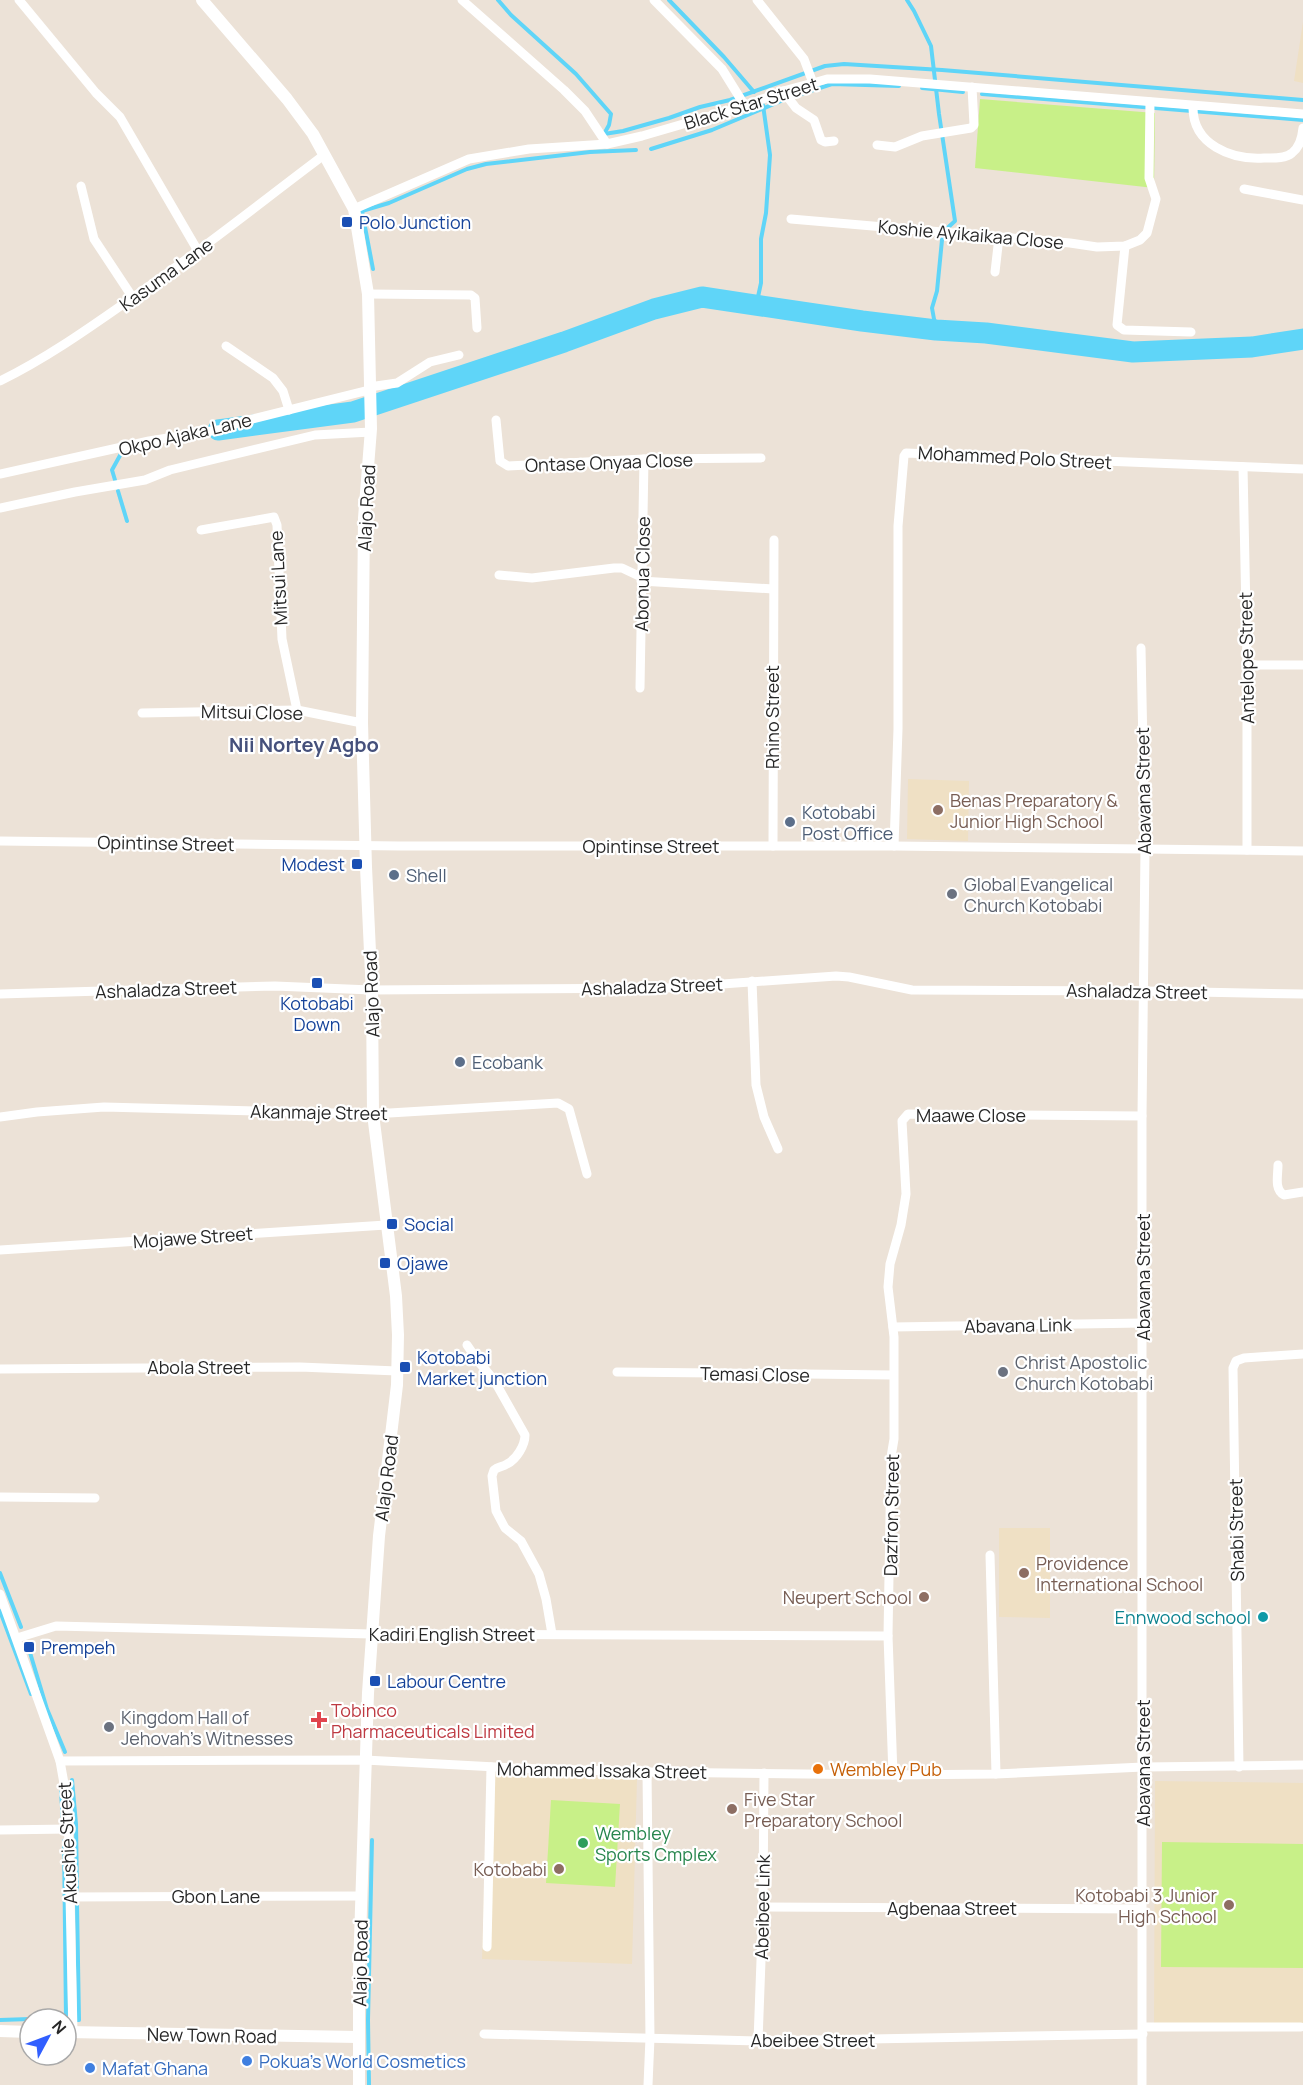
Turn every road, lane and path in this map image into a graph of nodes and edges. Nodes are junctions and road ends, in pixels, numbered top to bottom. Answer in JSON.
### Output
{"nodes":[{"id":1,"x":19,"y":0,"type":"edge"},
{"id":2,"x":202,"y":0,"type":"edge"},
{"id":3,"x":462,"y":0,"type":"edge"},
{"id":4,"x":654,"y":0,"type":"edge"},
{"id":5,"x":758,"y":0,"type":"edge"},
{"id":6,"x":813,"y":83,"type":"junction"},
{"id":7,"x":972,"y":87,"type":"junction"},
{"id":8,"x":783,"y":91,"type":"junction"},
{"id":9,"x":1150,"y":102,"type":"junction"},
{"id":10,"x":745,"y":106,"type":"junction"},
{"id":11,"x":1193,"y":106,"type":"junction"},
{"id":12,"x":1303,"y":114,"type":"edge"},
{"id":13,"x":1303,"y":128,"type":"edge"},
{"id":14,"x":834,"y":141,"type":"dead end"},
{"id":15,"x":607,"y":144,"type":"junction"},
{"id":16,"x":877,"y":145,"type":"dead end"},
{"id":17,"x":324,"y":155,"type":"junction"},
{"id":18,"x":81,"y":186,"type":"dead end"},
{"id":19,"x":1244,"y":189,"type":"dead end"},
{"id":20,"x":1303,"y":200,"type":"edge"},
{"id":21,"x":354,"y":209,"type":"junction"},
{"id":22,"x":791,"y":219,"type":"dead end"},
{"id":23,"x":999,"y":237,"type":"junction"},
{"id":24,"x":1125,"y":246,"type":"junction"},
{"id":25,"x":198,"y":251,"type":"junction"},
{"id":26,"x":995,"y":272,"type":"dead end"},
{"id":27,"x":368,"y":294,"type":"junction"},
{"id":28,"x":133,"y":298,"type":"junction"},
{"id":29,"x":477,"y":328,"type":"dead end"},
{"id":30,"x":1191,"y":332,"type":"dead end"},
{"id":31,"x":226,"y":346,"type":"dead end"},
{"id":32,"x":459,"y":355,"type":"dead end"},
{"id":33,"x":0,"y":381,"type":"edge"},
{"id":34,"x":369,"y":390,"type":"junction"},
{"id":35,"x":289,"y":410,"type":"junction"},
{"id":36,"x":496,"y":420,"type":"dead end"},
{"id":37,"x":371,"y":431,"type":"junction"},
{"id":38,"x":761,"y":458,"type":"dead end"},
{"id":39,"x":644,"y":459,"type":"junction"},
{"id":40,"x":1243,"y":467,"type":"junction"},
{"id":41,"x":1303,"y":469,"type":"edge"},
{"id":42,"x":0,"y":474,"type":"edge"},
{"id":43,"x":0,"y":508,"type":"edge"},
{"id":44,"x":201,"y":530,"type":"dead end"},
{"id":45,"x":774,"y":540,"type":"dead end"},
{"id":46,"x":499,"y":575,"type":"dead end"},
{"id":47,"x":641,"y":579,"type":"junction"},
{"id":48,"x":773,"y":589,"type":"junction"},
{"id":49,"x":1141,"y":648,"type":"dead end"},
{"id":50,"x":1247,"y":663,"type":"junction"},
{"id":51,"x":1303,"y":665,"type":"edge"},
{"id":52,"x":640,"y":688,"type":"dead end"},
{"id":53,"x":297,"y":710,"type":"junction"},
{"id":54,"x":141,"y":712,"type":"dead end"},
{"id":55,"x":362,"y":723,"type":"junction"},
{"id":56,"x":0,"y":841,"type":"edge"},
{"id":57,"x":365,"y":844,"type":"junction"},
{"id":58,"x":773,"y":846,"type":"junction"},
{"id":59,"x":894,"y":846,"type":"junction"},
{"id":60,"x":1145,"y":849,"type":"junction"},
{"id":61,"x":1247,"y":849,"type":"junction"},
{"id":62,"x":1303,"y":851,"type":"edge"},
{"id":63,"x":752,"y":981,"type":"junction"},
{"id":64,"x":371,"y":990,"type":"junction"},
{"id":65,"x":1144,"y":991,"type":"junction"},
{"id":66,"x":0,"y":994,"type":"edge"},
{"id":67,"x":1303,"y":994,"type":"edge"},
{"id":68,"x":373,"y":1114,"type":"junction"},
{"id":69,"x":1142,"y":1116,"type":"junction"},
{"id":70,"x":0,"y":1117,"type":"edge"},
{"id":71,"x":778,"y":1149,"type":"dead end"},
{"id":72,"x":1278,"y":1165,"type":"dead end"},
{"id":73,"x":587,"y":1174,"type":"dead end"},
{"id":74,"x":1303,"y":1192,"type":"edge"},
{"id":75,"x":386,"y":1225,"type":"junction"},
{"id":76,"x":0,"y":1250,"type":"edge"},
{"id":77,"x":1143,"y":1323,"type":"junction"},
{"id":78,"x":893,"y":1327,"type":"junction"},
{"id":79,"x":467,"y":1345,"type":"dead end"},
{"id":80,"x":1303,"y":1354,"type":"edge"},
{"id":81,"x":0,"y":1369,"type":"edge"},
{"id":82,"x":397,"y":1371,"type":"junction"},
{"id":83,"x":617,"y":1372,"type":"dead end"},
{"id":84,"x":893,"y":1375,"type":"junction"},
{"id":85,"x":0,"y":1497,"type":"edge"},
{"id":86,"x":95,"y":1498,"type":"dead end"},
{"id":87,"x":990,"y":1555,"type":"dead end"},
{"id":88,"x":0,"y":1594,"type":"edge"},
{"id":89,"x":371,"y":1634,"type":"junction"},
{"id":90,"x":552,"y":1634,"type":"junction"},
{"id":91,"x":888,"y":1636,"type":"junction"},
{"id":92,"x":17,"y":1638,"type":"junction"},
{"id":93,"x":365,"y":1760,"type":"junction"},
{"id":94,"x":60,"y":1761,"type":"junction"},
{"id":95,"x":1303,"y":1765,"type":"edge"},
{"id":96,"x":491,"y":1767,"type":"junction"},
{"id":97,"x":1143,"y":1767,"type":"junction"},
{"id":98,"x":1239,"y":1767,"type":"junction"},
{"id":99,"x":646,"y":1772,"type":"junction"},
{"id":100,"x":764,"y":1773,"type":"junction"},
{"id":101,"x":996,"y":1774,"type":"junction"},
{"id":102,"x":893,"y":1775,"type":"junction"},
{"id":103,"x":69,"y":1829,"type":"junction"},
{"id":104,"x":0,"y":1830,"type":"edge"},
{"id":105,"x":362,"y":1896,"type":"junction"},
{"id":106,"x":70,"y":1897,"type":"junction"},
{"id":107,"x":763,"y":1906,"type":"junction"},
{"id":108,"x":1142,"y":1909,"type":"junction"},
{"id":109,"x":487,"y":1947,"type":"dead end"},
{"id":110,"x":70,"y":2007,"type":"edge"},
{"id":111,"x":1301,"y":2027,"type":"dead end"},
{"id":112,"x":1143,"y":2030,"type":"junction"},
{"id":113,"x":0,"y":2031,"type":"edge"},
{"id":114,"x":18,"y":2032,"type":"edge"},
{"id":115,"x":78,"y":2032,"type":"edge"},
{"id":116,"x":484,"y":2034,"type":"dead end"},
{"id":117,"x":358,"y":2037,"type":"junction"},
{"id":118,"x":650,"y":2038,"type":"junction"},
{"id":119,"x":758,"y":2041,"type":"junction"},
{"id":120,"x":359,"y":2085,"type":"edge"},
{"id":121,"x":648,"y":2085,"type":"edge"},
{"id":122,"x":1142,"y":2085,"type":"edge"}],
"edges":[{"from":1,"to":25,"type":"street"},
{"from":2,"to":17,"type":"street","name":"Alajo Road"},
{"from":3,"to":15,"type":"street"},
{"from":4,"to":10,"type":"street"},
{"from":5,"to":6,"type":"street"},
{"from":6,"to":7,"type":"street","name":"Black Star Street"},
{"from":6,"to":8,"type":"street","name":"Black Star Street"},
{"from":7,"to":9,"type":"street","name":"Black Star Street"},
{"from":7,"to":16,"type":"street"},
{"from":8,"to":10,"type":"street","name":"Black Star Street"},
{"from":8,"to":14,"type":"street"},
{"from":9,"to":11,"type":"street","name":"Black Star Street"},
{"from":9,"to":24,"type":"street","name":"Koshie Ayikaikaa Close"},
{"from":10,"to":15,"type":"street","name":"Black Star Street"},
{"from":11,"to":12,"type":"street","name":"Black Star Street"},
{"from":11,"to":13,"type":"street"},
{"from":15,"to":21,"type":"street","name":"Black Star Street"},
{"from":17,"to":21,"type":"street","name":"Alajo Road"},
{"from":17,"to":25,"type":"street","name":"Kasuma Lane"},
{"from":18,"to":28,"type":"street"},
{"from":19,"to":20,"type":"street"},
{"from":21,"to":27,"type":"street","name":"Alajo Road"},
{"from":22,"to":23,"type":"street","name":"Koshie Ayikaikaa Close"},
{"from":23,"to":24,"type":"street","name":"Koshie Ayikaikaa Close"},
{"from":23,"to":26,"type":"street"},
{"from":24,"to":30,"type":"street"},
{"from":25,"to":28,"type":"street","name":"Kasuma Lane"},
{"from":27,"to":29,"type":"street"},
{"from":27,"to":34,"type":"street","name":"Alajo Road"},
{"from":28,"to":33,"type":"street","name":"Kasuma Lane"},
{"from":31,"to":35,"type":"street"},
{"from":32,"to":34,"type":"street","name":"Okpo Ajaka Lane"},
{"from":34,"to":35,"type":"street","name":"Okpo Ajaka Lane"},
{"from":34,"to":37,"type":"street","name":"Alajo Road"},
{"from":35,"to":42,"type":"street","name":"Okpo Ajaka Lane"},
{"from":36,"to":39,"type":"street","name":"Ontase Onyaa Close"},
{"from":37,"to":43,"type":"street"},
{"from":37,"to":55,"type":"street","name":"Alajo Road"},
{"from":38,"to":39,"type":"street","name":"Ontase Onyaa Close"},
{"from":39,"to":47,"type":"street","name":"Abonua Close"},
{"from":40,"to":41,"type":"street","name":"Mohammed Polo Street"},
{"from":40,"to":50,"type":"street","name":"Antelope Street"},
{"from":40,"to":59,"type":"street","name":"Mohammed Polo Street"},
{"from":44,"to":53,"type":"street","name":"Mitsui Lane"},
{"from":45,"to":48,"type":"street","name":"Rhino Street"},
{"from":46,"to":47,"type":"street"},
{"from":47,"to":48,"type":"street"},
{"from":47,"to":52,"type":"street","name":"Abonua Close"},
{"from":48,"to":58,"type":"street","name":"Rhino Street"},
{"from":49,"to":60,"type":"street","name":"Abavana Street"},
{"from":50,"to":51,"type":"street"},
{"from":50,"to":61,"type":"street","name":"Antelope Street"},
{"from":53,"to":54,"type":"street","name":"Mitsui Close"},
{"from":53,"to":55,"type":"street","name":"Mitsui Close"},
{"from":55,"to":57,"type":"street","name":"Alajo Road"},
{"from":56,"to":57,"type":"street","name":"Opintinse Street"},
{"from":57,"to":58,"type":"street","name":"Opintinse Street"},
{"from":57,"to":64,"type":"street","name":"Alajo Road"},
{"from":58,"to":59,"type":"street","name":"Opintinse Street"},
{"from":59,"to":60,"type":"street","name":"Opintinse Street"},
{"from":60,"to":61,"type":"street","name":"Opintinse Street"},
{"from":60,"to":65,"type":"street","name":"Abavana Street"},
{"from":61,"to":62,"type":"street","name":"Opintinse Street"},
{"from":63,"to":64,"type":"street","name":"Ashaladza Street"},
{"from":63,"to":65,"type":"street","name":"Ashaladza Street"},
{"from":63,"to":71,"type":"street"},
{"from":64,"to":66,"type":"street","name":"Ashaladza Street"},
{"from":64,"to":68,"type":"street","name":"Alajo Road"},
{"from":65,"to":67,"type":"street","name":"Ashaladza Street"},
{"from":65,"to":69,"type":"street","name":"Abavana Street"},
{"from":68,"to":70,"type":"street","name":"Akanmaje Street"},
{"from":68,"to":73,"type":"street","name":"Akanmaje Street"},
{"from":68,"to":75,"type":"street","name":"Alajo Road"},
{"from":69,"to":77,"type":"street","name":"Abavana Street"},
{"from":69,"to":78,"type":"street","name":"Maawe Close"},
{"from":72,"to":74,"type":"street"},
{"from":75,"to":76,"type":"street","name":"Mojawe Street"},
{"from":75,"to":82,"type":"street","name":"Alajo Road"},
{"from":77,"to":78,"type":"street","name":"Abavana Link"},
{"from":77,"to":97,"type":"street","name":"Abavana Street"},
{"from":78,"to":84,"type":"street","name":"Dazfron Street"},
{"from":79,"to":90,"type":"street"},
{"from":80,"to":98,"type":"street","name":"Shabi Street"},
{"from":81,"to":82,"type":"street","name":"Abola Street"},
{"from":82,"to":89,"type":"street","name":"Alajo Road"},
{"from":83,"to":84,"type":"street","name":"Temasi Close"},
{"from":84,"to":91,"type":"street","name":"Dazfron Street"},
{"from":85,"to":86,"type":"street"},
{"from":87,"to":101,"type":"street"},
{"from":88,"to":92,"type":"street","name":"Akushie Street"},
{"from":89,"to":90,"type":"street","name":"Kadiri English Street"},
{"from":89,"to":92,"type":"street","name":"Kadiri English Street"},
{"from":89,"to":93,"type":"street","name":"Alajo Road"},
{"from":90,"to":91,"type":"street","name":"Kadiri English Street"},
{"from":91,"to":102,"type":"street","name":"Dazfron Street"},
{"from":92,"to":94,"type":"street","name":"Akushie Street"},
{"from":93,"to":94,"type":"street","name":"Mohammed Issaka Street"},
{"from":93,"to":96,"type":"street","name":"Mohammed Issaka Street"},
{"from":93,"to":105,"type":"street","name":"Alajo Road"},
{"from":94,"to":103,"type":"street","name":"Akushie Street"},
{"from":95,"to":98,"type":"street","name":"Mohammed Issaka Street"},
{"from":96,"to":99,"type":"street","name":"Mohammed Issaka Street"},
{"from":96,"to":109,"type":"street"},
{"from":97,"to":98,"type":"street","name":"Mohammed Issaka Street"},
{"from":97,"to":101,"type":"street","name":"Mohammed Issaka Street"},
{"from":97,"to":108,"type":"street","name":"Abavana Street"},
{"from":99,"to":100,"type":"street","name":"Mohammed Issaka Street"},
{"from":99,"to":118,"type":"street"},
{"from":100,"to":102,"type":"street","name":"Mohammed Issaka Street"},
{"from":100,"to":107,"type":"street","name":"Abeibee Link"},
{"from":101,"to":102,"type":"street","name":"Mohammed Issaka Street"},
{"from":103,"to":104,"type":"street"},
{"from":103,"to":106,"type":"street","name":"Akushie Street"},
{"from":105,"to":106,"type":"street","name":"Gbon Lane"},
{"from":105,"to":117,"type":"street","name":"Alajo Road"},
{"from":106,"to":110,"type":"street","name":"Akushie Street"},
{"from":107,"to":108,"type":"street","name":"Agbenaa Street"},
{"from":107,"to":119,"type":"street","name":"Abeibee Link"},
{"from":108,"to":112,"type":"street","name":"Abavana Street"},
{"from":111,"to":112,"type":"street","name":"Abeibee Street"},
{"from":112,"to":119,"type":"street","name":"Abeibee Street"},
{"from":112,"to":122,"type":"street","name":"Abavana Street"},
{"from":113,"to":114,"type":"street"},
{"from":115,"to":117,"type":"street","name":"New Town Road"},
{"from":116,"to":118,"type":"street","name":"Abeibee Street"},
{"from":117,"to":120,"type":"street","name":"Alajo Road"},
{"from":118,"to":119,"type":"street","name":"Abeibee Street"},
{"from":118,"to":121,"type":"street"}]}
